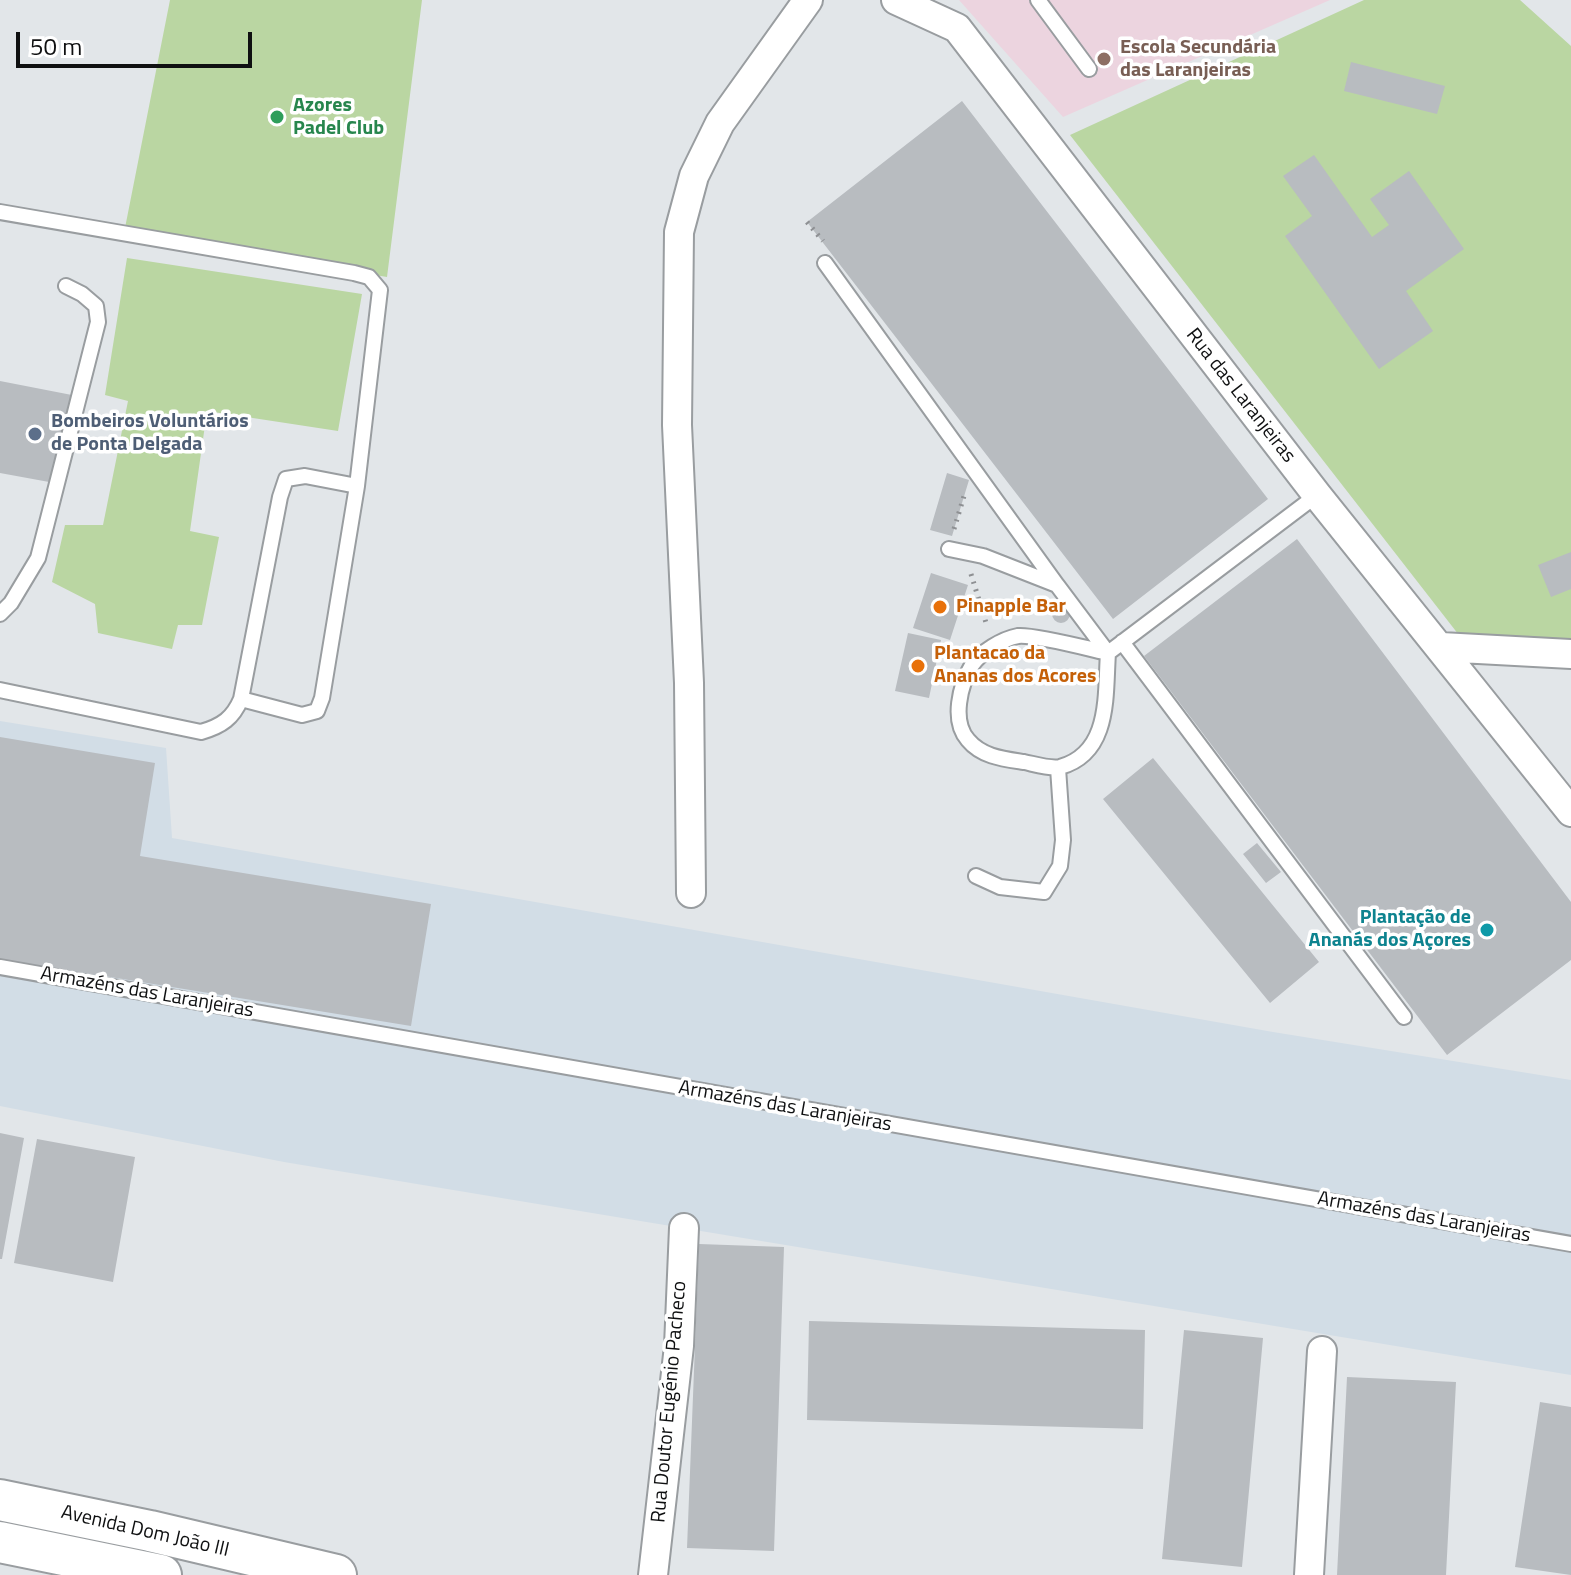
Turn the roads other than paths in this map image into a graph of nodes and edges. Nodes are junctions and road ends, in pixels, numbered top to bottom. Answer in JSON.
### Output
{"nodes":[{"id":1,"x":808,"y":0,"type":"edge"},
{"id":2,"x":896,"y":0,"type":"edge"},
{"id":3,"x":1038,"y":0,"type":"edge"},
{"id":4,"x":1089,"y":69,"type":"dead end"},
{"id":5,"x":0,"y":212,"type":"edge"},
{"id":6,"x":825,"y":263,"type":"dead end"},
{"id":7,"x":66,"y":286,"type":"dead end"},
{"id":8,"x":357,"y":486,"type":"junction"},
{"id":9,"x":1317,"y":495,"type":"junction"},
{"id":10,"x":949,"y":549,"type":"road end"},
{"id":11,"x":1057,"y":585,"type":"junction"},
{"id":12,"x":0,"y":614,"type":"edge"},
{"id":13,"x":1122,"y":642,"type":"junction"},
{"id":14,"x":1441,"y":647,"type":"junction"},
{"id":15,"x":1108,"y":653,"type":"junction"},
{"id":16,"x":1571,"y":654,"type":"edge"},
{"id":17,"x":0,"y":690,"type":"edge"},
{"id":18,"x":241,"y":699,"type":"junction"},
{"id":19,"x":1058,"y":768,"type":"junction"},
{"id":20,"x":1571,"y":812,"type":"edge"},
{"id":21,"x":976,"y":876,"type":"dead end"},
{"id":22,"x":691,"y":893,"type":"dead end"},
{"id":23,"x":0,"y":967,"type":"edge"},
{"id":24,"x":1404,"y":1017,"type":"dead end"},
{"id":25,"x":684,"y":1228,"type":"dead end"},
{"id":26,"x":1571,"y":1244,"type":"edge"},
{"id":27,"x":1322,"y":1351,"type":"dead end"},
{"id":28,"x":0,"y":1500,"type":"edge"},
{"id":29,"x":0,"y":1542,"type":"edge"},
{"id":30,"x":161,"y":1575,"type":"edge"},
{"id":31,"x":336,"y":1575,"type":"edge"},
{"id":32,"x":653,"y":1575,"type":"edge"},
{"id":33,"x":1309,"y":1575,"type":"edge"}],
"edges":[{"from":1,"to":22,"type":"street"},
{"from":2,"to":9,"type":"street","name":"Rua das Laranjeiras"},
{"from":3,"to":4,"type":"lane"},
{"from":5,"to":8,"type":"lane"},
{"from":6,"to":11,"type":"lane"},
{"from":7,"to":12,"type":"lane"},
{"from":8,"to":18,"type":"lane"},
{"from":8,"to":18,"type":"lane"},
{"from":9,"to":13,"type":"lane"},
{"from":9,"to":14,"type":"street","name":"Rua das Laranjeiras"},
{"from":10,"to":11,"type":"lane"},
{"from":11,"to":15,"type":"lane"},
{"from":13,"to":15,"type":"lane"},
{"from":13,"to":24,"type":"lane"},
{"from":14,"to":16,"type":"street"},
{"from":14,"to":20,"type":"street","name":"Rua das Laranjeiras"},
{"from":15,"to":19,"type":"lane"},
{"from":15,"to":19,"type":"lane"},
{"from":17,"to":18,"type":"lane"},
{"from":19,"to":21,"type":"lane"},
{"from":23,"to":26,"type":"lane","name":"Armazéns das Laranjeiras"},
{"from":25,"to":32,"type":"street","name":"Rua Doutor Eugénio Pacheco"},
{"from":27,"to":33,"type":"street"},
{"from":28,"to":31,"type":"main road","name":"Avenida Dom João III"},
{"from":29,"to":30,"type":"main road","name":"Avenida Dom João III"}]}
